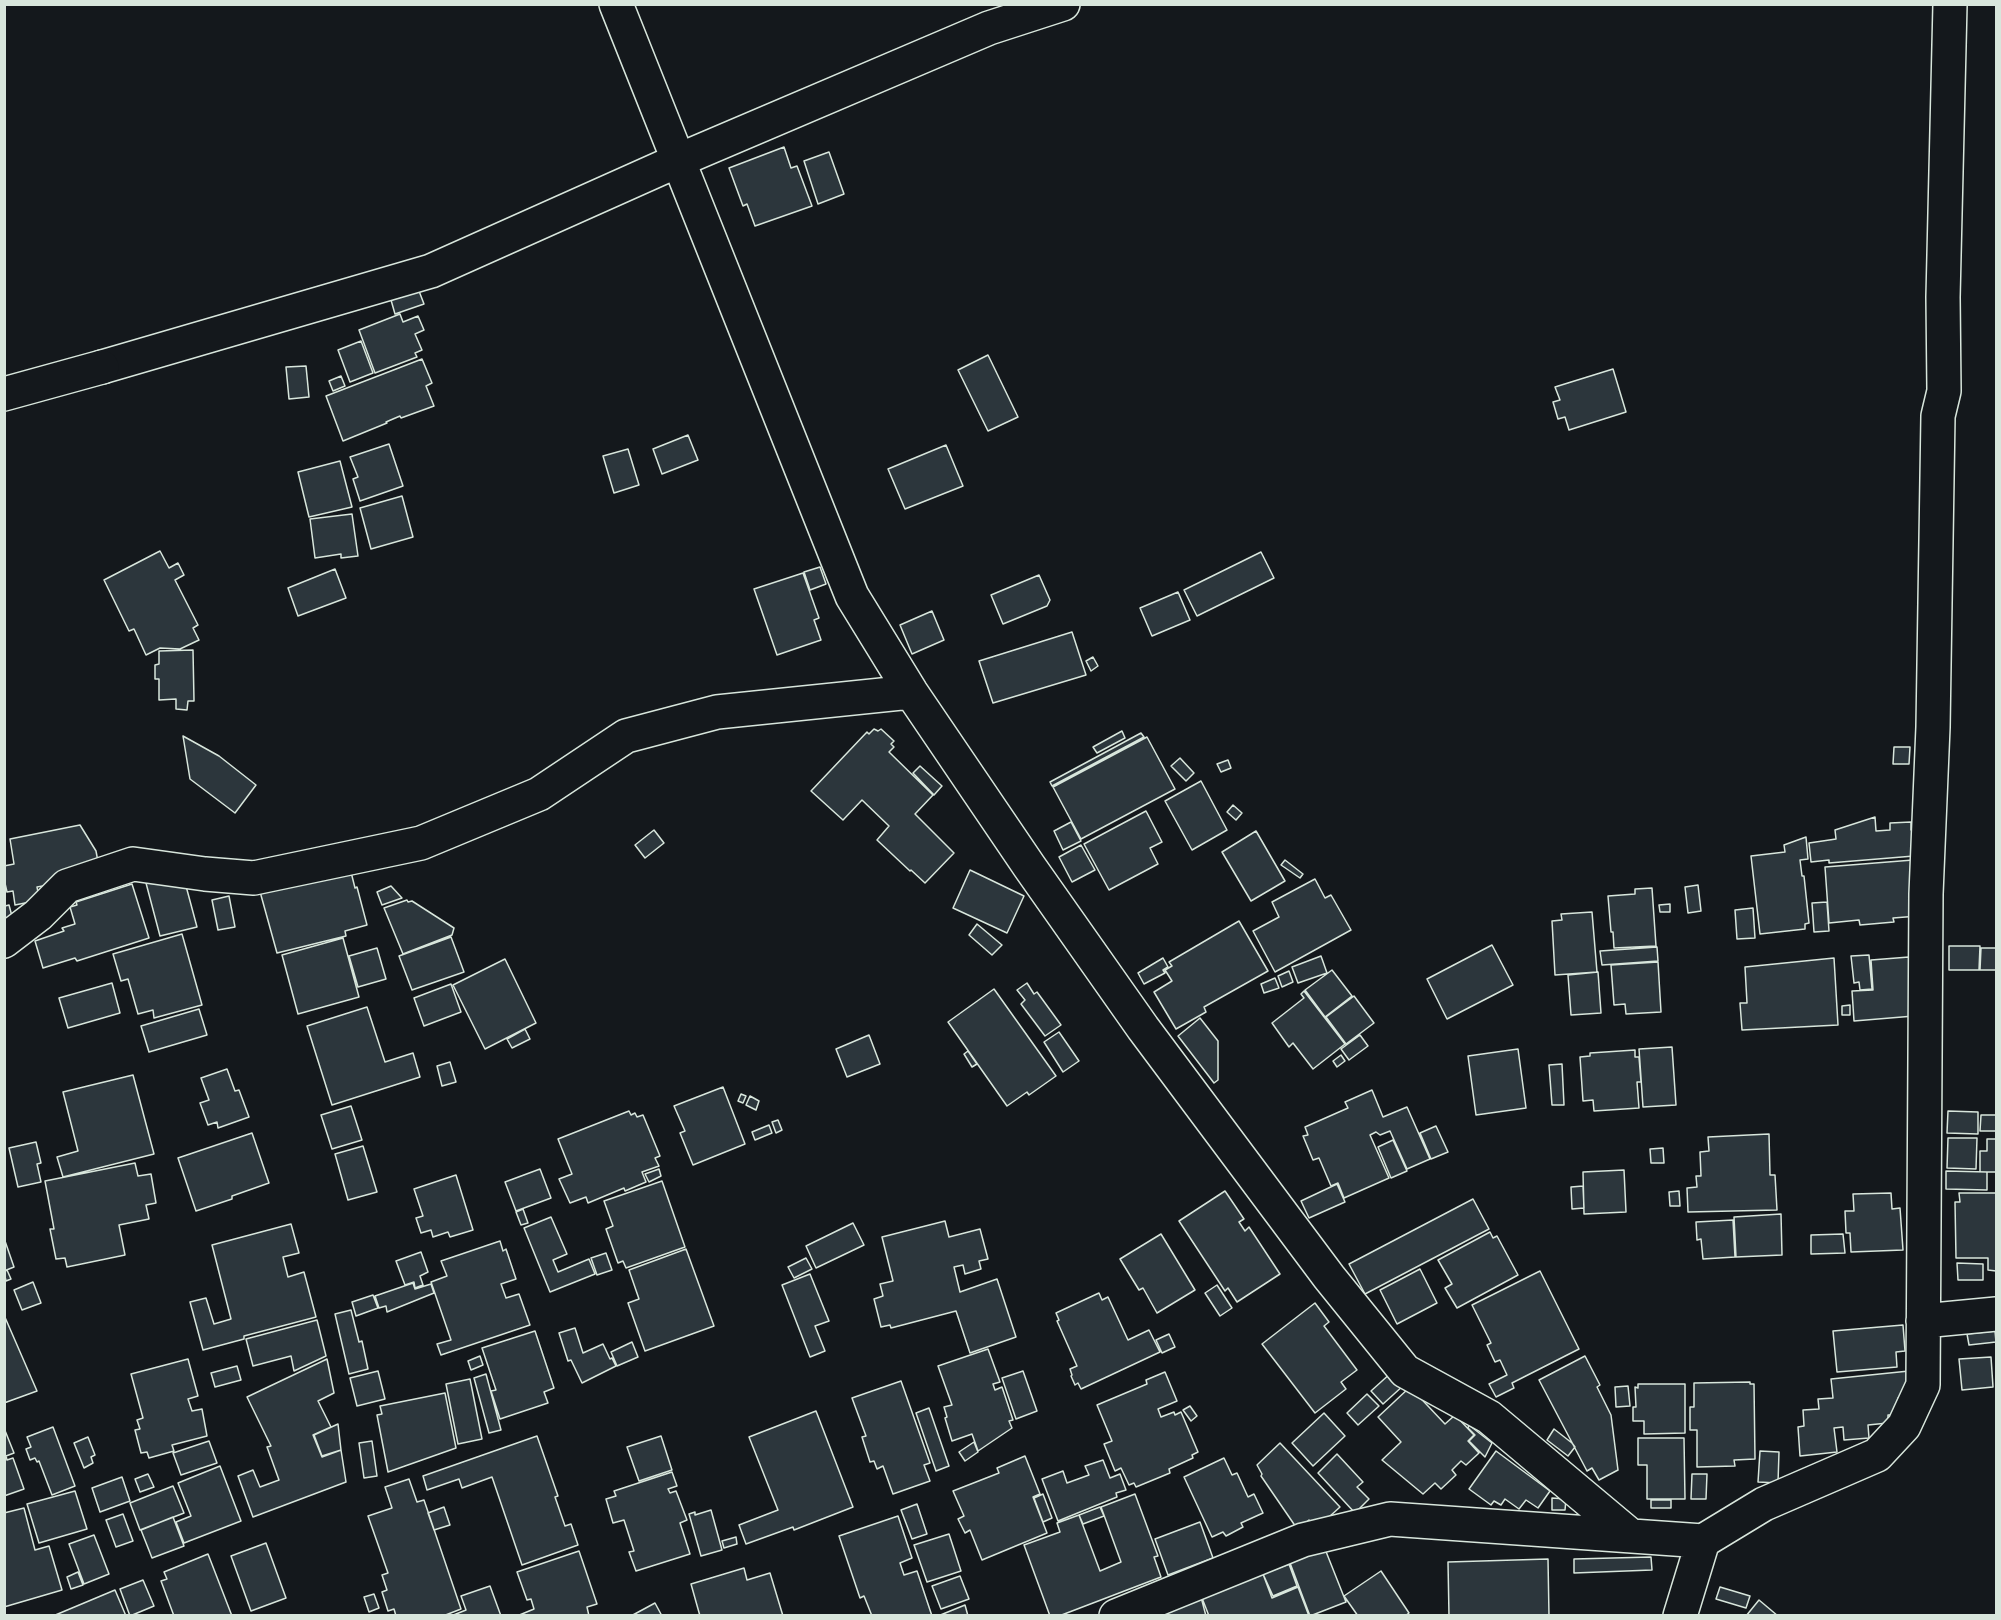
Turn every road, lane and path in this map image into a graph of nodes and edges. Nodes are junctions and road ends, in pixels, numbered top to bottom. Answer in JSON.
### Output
{"nodes":[{"id":1,"x":616,"y":4,"type":"edge"},
{"id":2,"x":1063,"y":4,"type":"edge"},
{"id":3,"x":1950,"y":4,"type":"edge"},
{"id":4,"x":677,"y":161,"type":"junction"},
{"id":5,"x":4,"y":394,"type":"edge"},
{"id":6,"x":911,"y":692,"type":"junction"},
{"id":7,"x":4,"y":941,"type":"edge"},
{"id":8,"x":1996,"y":1314,"type":"edge"},
{"id":9,"x":1923,"y":1321,"type":"junction"},
{"id":10,"x":1631,"y":1536,"type":"junction"},
{"id":11,"x":1703,"y":1541,"type":"junction"},
{"id":12,"x":1116,"y":1616,"type":"edge"},
{"id":13,"x":1680,"y":1616,"type":"edge"}],
"edges":[{"from":1,"to":4,"type":"street"},
{"from":2,"to":4,"type":"street"},
{"from":3,"to":9,"type":"street"},
{"from":4,"to":5,"type":"street"},
{"from":4,"to":6,"type":"street"},
{"from":6,"to":7,"type":"street"},
{"from":6,"to":10,"type":"street"},
{"from":8,"to":9,"type":"street"},
{"from":9,"to":11,"type":"street"},
{"from":10,"to":11,"type":"street"},
{"from":10,"to":12,"type":"street"},
{"from":11,"to":13,"type":"street"}]}
